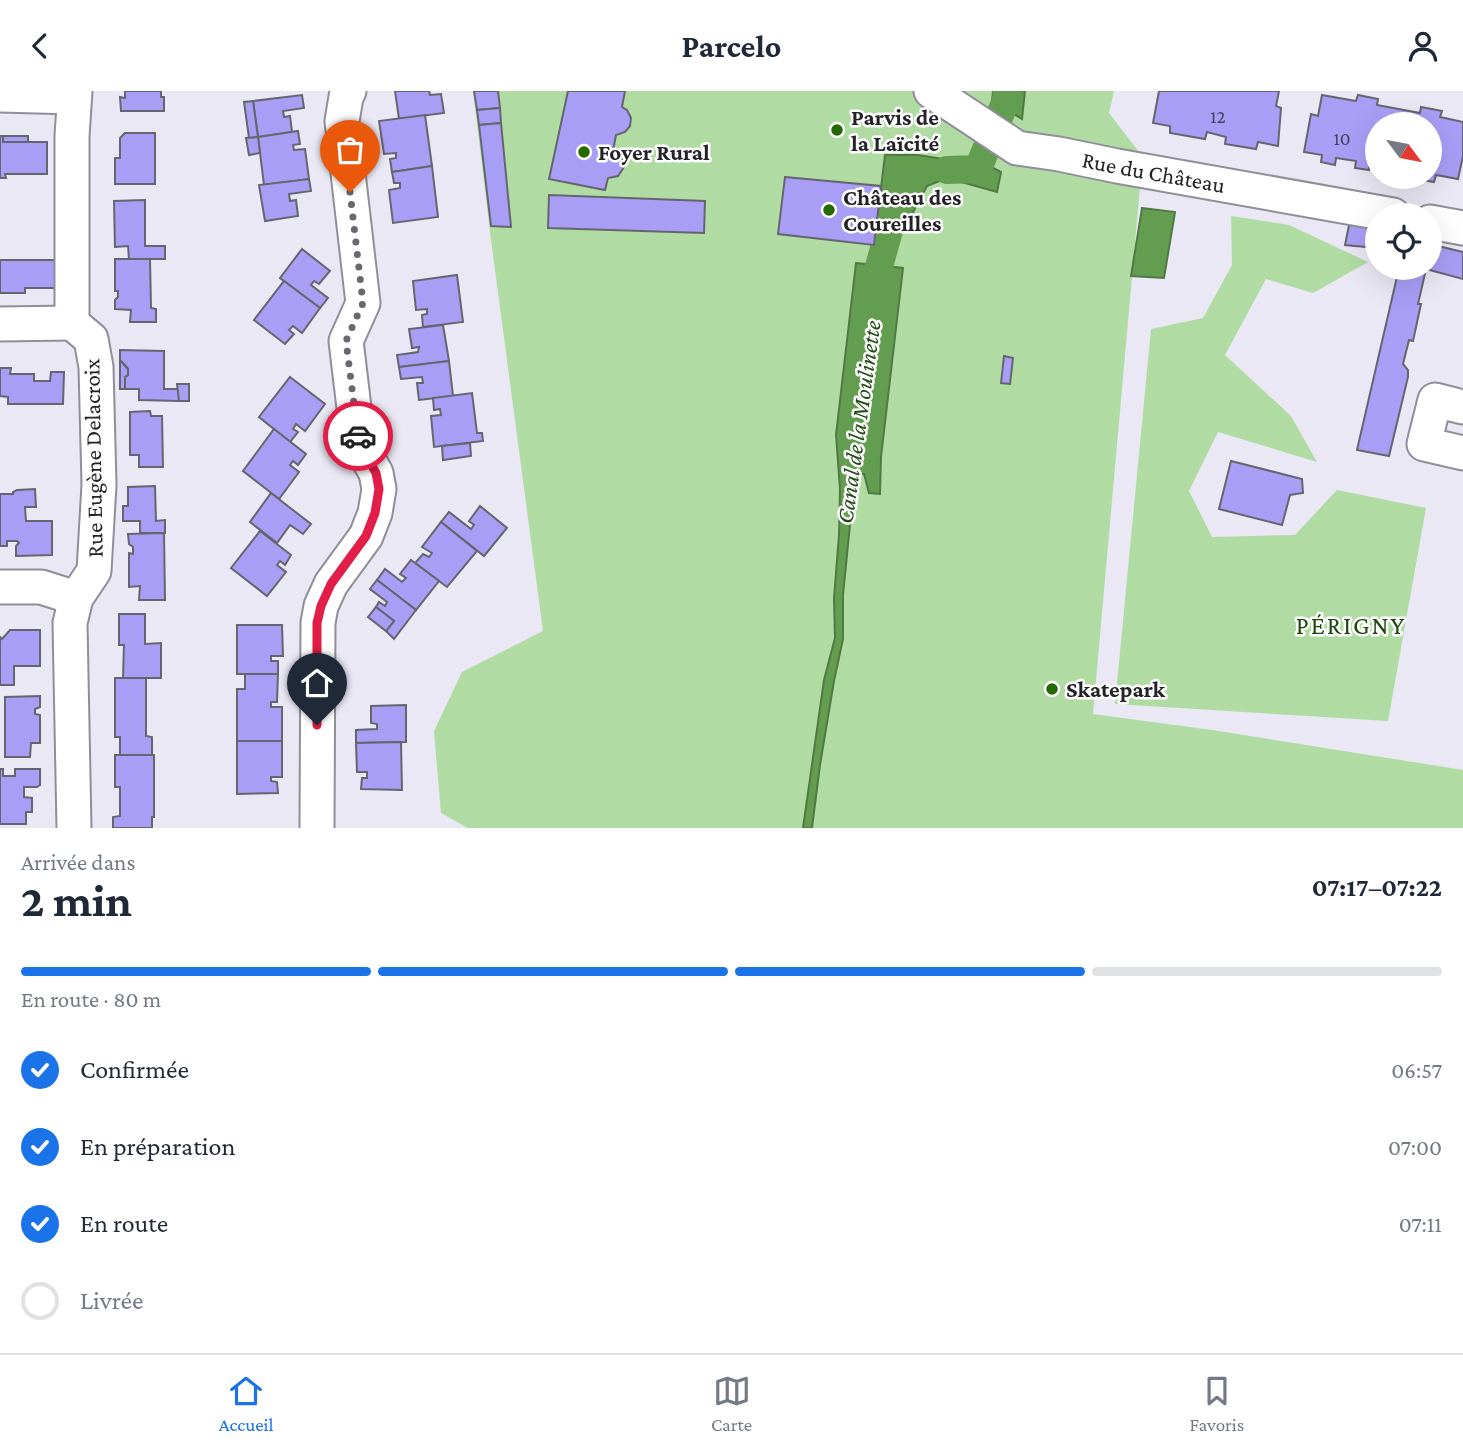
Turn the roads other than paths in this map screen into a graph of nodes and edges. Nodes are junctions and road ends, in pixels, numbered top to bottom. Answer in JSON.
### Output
{"nodes":[{"id":1,"x":349,"y":91,"type":"edge"},
{"id":2,"x":75,"y":94,"type":"edge"},
{"id":3,"x":0,"y":95,"type":"edge"},
{"id":4,"x":943,"y":100,"type":"edge"},
{"id":5,"x":1365,"y":210,"type":"edge"},
{"id":6,"x":1442,"y":224,"type":"edge"},
{"id":7,"x":1463,"y":228,"type":"edge"},
{"id":8,"x":72,"y":323,"type":"junction"},
{"id":9,"x":0,"y":324,"type":"edge"},
{"id":10,"x":1463,"y":407,"type":"edge"},
{"id":11,"x":1463,"y":453,"type":"edge"},
{"id":12,"x":0,"y":587,"type":"edge"},
{"id":13,"x":76,"y":598,"type":"junction"},
{"id":14,"x":74,"y":828,"type":"edge"},
{"id":15,"x":317,"y":828,"type":"edge"}],
"edges":[{"from":1,"to":15,"type":"street"},
{"from":2,"to":3,"type":"street"},
{"from":2,"to":8,"type":"street"},
{"from":4,"to":5,"type":"street","name":"Rue du Château"},
{"from":6,"to":7,"type":"street"},
{"from":8,"to":9,"type":"street"},
{"from":8,"to":13,"type":"street","name":"Rue Eugène Delacroix"},
{"from":10,"to":11,"type":"street"},
{"from":12,"to":13,"type":"street"},
{"from":13,"to":14,"type":"street","name":"Rue Eugène Delacroix"}]}
